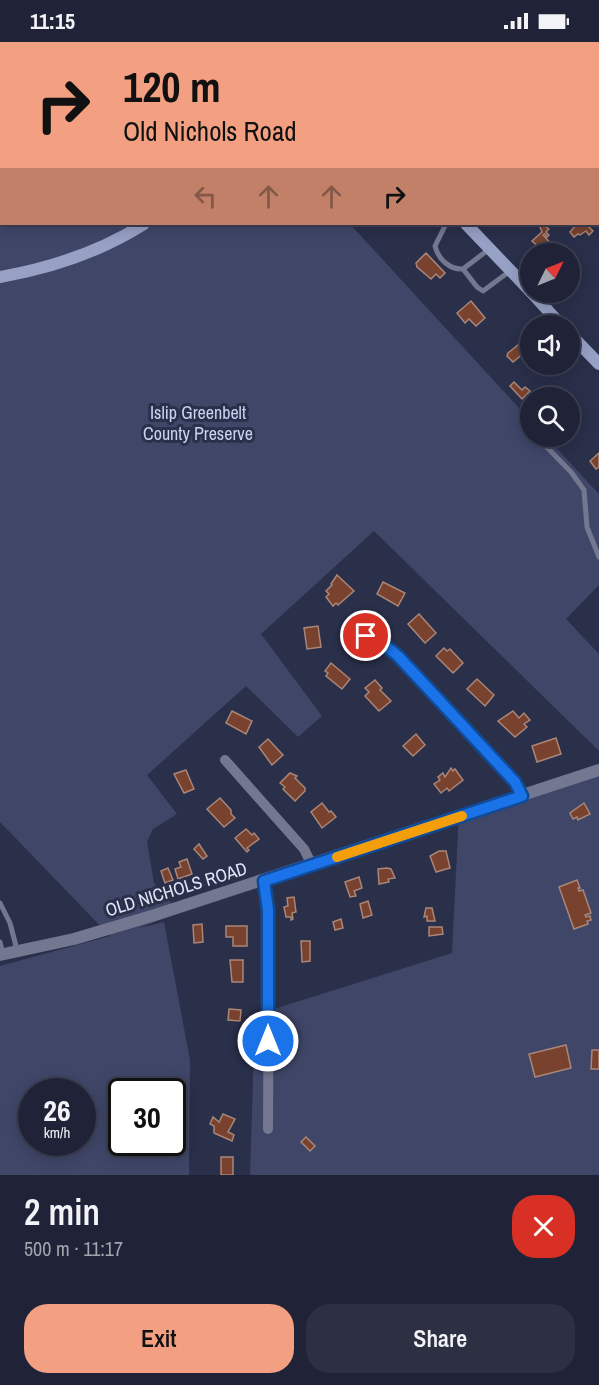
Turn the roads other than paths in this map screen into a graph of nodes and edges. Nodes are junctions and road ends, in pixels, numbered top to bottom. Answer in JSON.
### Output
{"nodes":[{"id":1,"x":142,"y":225,"type":"edge"},
{"id":2,"x":445,"y":225,"type":"edge"},
{"id":3,"x":467,"y":225,"type":"edge"},
{"id":4,"x":490,"y":249,"type":"junction"},
{"id":5,"x":463,"y":269,"type":"junction"},
{"id":6,"x":511,"y":270,"type":"junction"},
{"id":7,"x":0,"y":277,"type":"edge"},
{"id":8,"x":520,"y":280,"type":"edge"},
{"id":9,"x":541,"y":303,"type":"edge"},
{"id":10,"x":552,"y":315,"type":"edge"},
{"id":11,"x":580,"y":344,"type":"edge"},
{"id":12,"x":599,"y":364,"type":"edge"},
{"id":13,"x":547,"y":447,"type":"edge"},
{"id":14,"x":599,"y":557,"type":"edge"},
{"id":15,"x":366,"y":636,"type":"dead end"},
{"id":16,"x":225,"y":760,"type":"dead end"},
{"id":17,"x":599,"y":770,"type":"edge"},
{"id":18,"x":522,"y":796,"type":"junction"},
{"id":19,"x":312,"y":865,"type":"junction"},
{"id":20,"x":264,"y":881,"type":"junction"},
{"id":21,"x":0,"y":903,"type":"edge"},
{"id":22,"x":0,"y":942,"type":"edge"},
{"id":23,"x":17,"y":952,"type":"junction"},
{"id":24,"x":2,"y":955,"type":"edge"},
{"id":25,"x":268,"y":1129,"type":"dead end"}],
"edges":[{"from":1,"to":7,"type":"main road"},
{"from":2,"to":5,"type":"lane"},
{"from":3,"to":4,"type":"main road"},
{"from":4,"to":5,"type":"lane"},
{"from":4,"to":6,"type":"main road"},
{"from":5,"to":6,"type":"lane"},
{"from":6,"to":8,"type":"main road"},
{"from":9,"to":10,"type":"main road"},
{"from":11,"to":12,"type":"main road"},
{"from":13,"to":14,"type":"lane"},
{"from":15,"to":18,"type":"street"},
{"from":16,"to":19,"type":"street"},
{"from":17,"to":18,"type":"street","name":"OLD NICHOLS ROAD"},
{"from":18,"to":19,"type":"street","name":"OLD NICHOLS ROAD"},
{"from":19,"to":20,"type":"street","name":"OLD NICHOLS ROAD"},
{"from":20,"to":23,"type":"street","name":"OLD NICHOLS ROAD"},
{"from":20,"to":25,"type":"street"},
{"from":21,"to":23,"type":"lane"},
{"from":22,"to":24,"type":"lane"},
{"from":23,"to":24,"type":"street","name":"OLD NICHOLS ROAD"}]}
